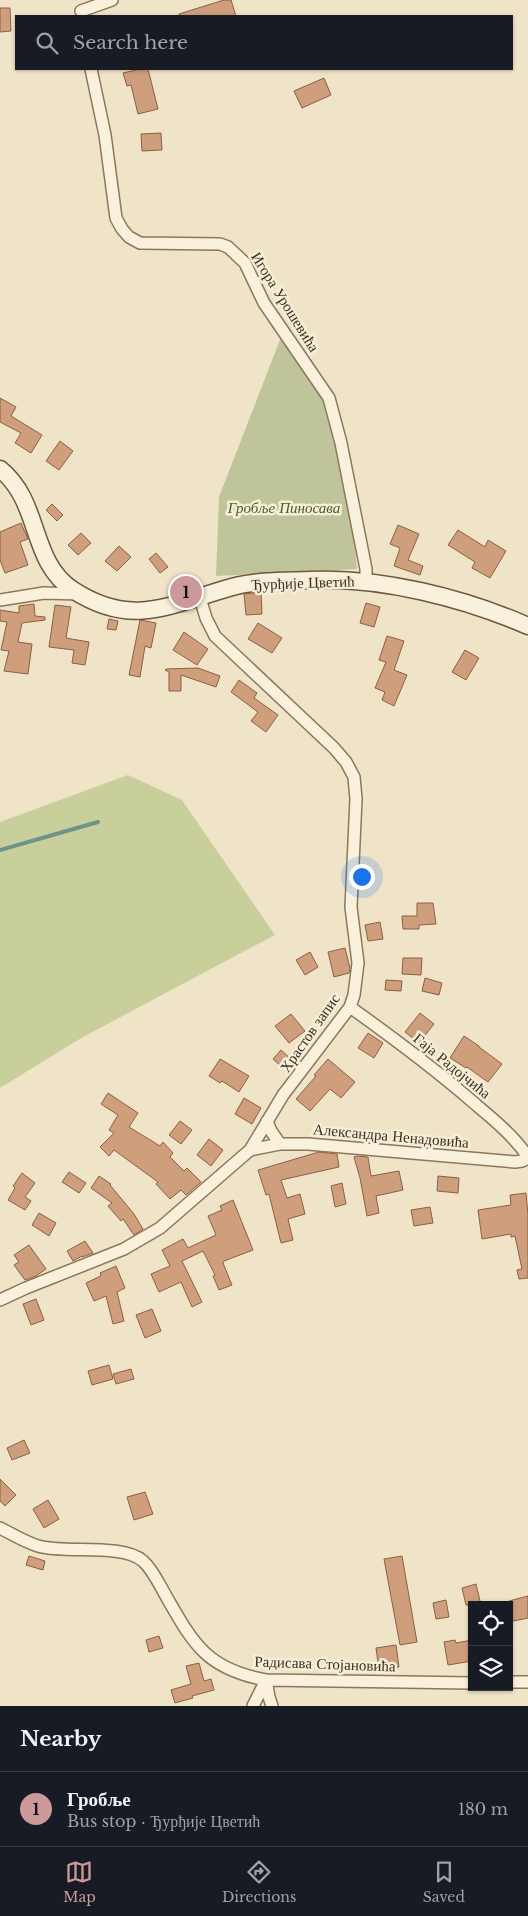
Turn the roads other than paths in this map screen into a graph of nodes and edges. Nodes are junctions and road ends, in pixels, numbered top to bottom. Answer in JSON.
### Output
{"nodes":[{"id":1,"x":112,"y":0,"type":"edge"},
{"id":2,"x":79,"y":10,"type":"edge"},
{"id":3,"x":91,"y":70,"type":"edge"},
{"id":4,"x":0,"y":469,"type":"edge"},
{"id":5,"x":366,"y":582,"type":"junction"},
{"id":6,"x":80,"y":594,"type":"junction"},
{"id":7,"x":200,"y":598,"type":"junction"},
{"id":8,"x":0,"y":600,"type":"edge"},
{"id":9,"x":528,"y":626,"type":"edge"},
{"id":10,"x":350,"y":1007,"type":"junction"},
{"id":11,"x":267,"y":1121,"type":"junction"},
{"id":12,"x":280,"y":1144,"type":"junction"},
{"id":13,"x":250,"y":1150,"type":"junction"},
{"id":14,"x":528,"y":1157,"type":"edge"},
{"id":15,"x":0,"y":1300,"type":"edge"},
{"id":16,"x":0,"y":1528,"type":"edge"},
{"id":17,"x":266,"y":1680,"type":"junction"},
{"id":18,"x":513,"y":1682,"type":"edge"},
{"id":19,"x":528,"y":1682,"type":"edge"},
{"id":20,"x":468,"y":1683,"type":"edge"},
{"id":21,"x":253,"y":1706,"type":"edge"},
{"id":22,"x":272,"y":1706,"type":"edge"}],
"edges":[{"from":1,"to":2,"type":"street"},
{"from":3,"to":5,"type":"street","name":"Игора Урошевића"},
{"from":4,"to":6,"type":"street","name":"Ђурђије Цветић"},
{"from":5,"to":7,"type":"street","name":"Ђурђије Цветић"},
{"from":5,"to":9,"type":"street","name":"Ђурђије Цветић"},
{"from":6,"to":7,"type":"street","name":"Ђурђије Цветић"},
{"from":6,"to":8,"type":"street"},
{"from":7,"to":10,"type":"street","name":"Храстов запис"},
{"from":10,"to":11,"type":"street","name":"Храстов запис"},
{"from":10,"to":14,"type":"street","name":"Гаја Радојчића"},
{"from":11,"to":12,"type":"street"},
{"from":11,"to":13,"type":"street","name":"Храстов запис"},
{"from":12,"to":13,"type":"street","name":"Александра Ненадовића"},
{"from":12,"to":14,"type":"street","name":"Александра Ненадовића"},
{"from":13,"to":15,"type":"street","name":"Храстов запис"},
{"from":16,"to":17,"type":"street","name":"Радисава Стојановића"},
{"from":17,"to":20,"type":"street","name":"Радисава Стојановића"},
{"from":17,"to":21,"type":"street"},
{"from":17,"to":22,"type":"street"},
{"from":18,"to":19,"type":"street"}]}
